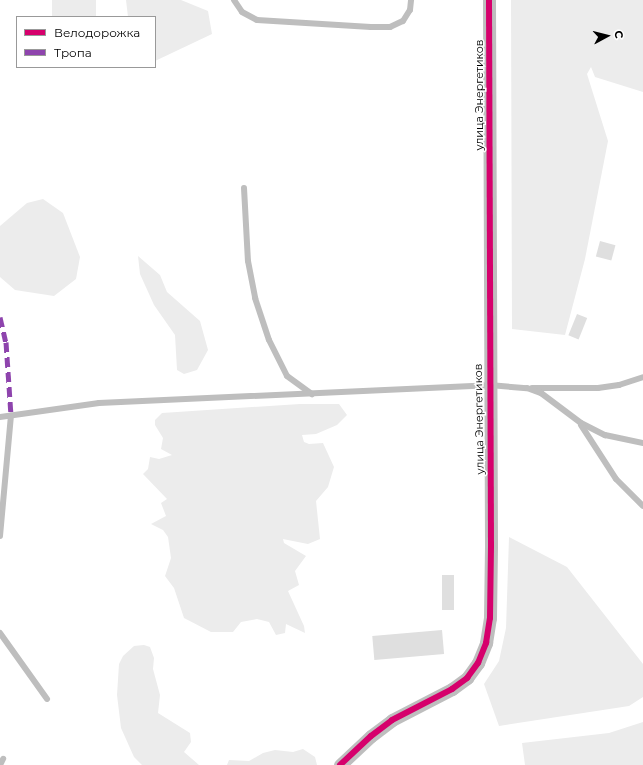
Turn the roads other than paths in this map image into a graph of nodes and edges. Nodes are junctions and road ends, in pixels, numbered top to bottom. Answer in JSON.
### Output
{"nodes":[{"id":1,"x":234,"y":0,"type":"edge"},
{"id":2,"x":411,"y":0,"type":"edge"},
{"id":3,"x":489,"y":0,"type":"edge"},
{"id":4,"x":244,"y":188,"type":"dead end"},
{"id":5,"x":643,"y":377,"type":"edge"},
{"id":6,"x":488,"y":385,"type":"junction"},
{"id":7,"x":527,"y":388,"type":"junction"},
{"id":8,"x":312,"y":394,"type":"junction"},
{"id":9,"x":12,"y":416,"type":"junction"},
{"id":10,"x":0,"y":417,"type":"edge"},
{"id":11,"x":581,"y":424,"type":"junction"},
{"id":12,"x":643,"y":443,"type":"edge"},
{"id":13,"x":643,"y":506,"type":"edge"},
{"id":14,"x":0,"y":536,"type":"edge"},
{"id":15,"x":0,"y":633,"type":"edge"},
{"id":16,"x":47,"y":699,"type":"dead end"},
{"id":17,"x":340,"y":765,"type":"edge"}],
"edges":[{"from":1,"to":2,"type":"lane"},
{"from":3,"to":6,"type":"street","name":"улица Энергетиков"},
{"from":4,"to":8,"type":"lane"},
{"from":5,"to":7,"type":"lane"},
{"from":6,"to":7,"type":"lane"},
{"from":6,"to":8,"type":"lane"},
{"from":6,"to":17,"type":"street","name":"улица Энергетиков"},
{"from":7,"to":11,"type":"lane"},
{"from":8,"to":9,"type":"lane"},
{"from":9,"to":10,"type":"lane"},
{"from":9,"to":14,"type":"lane"},
{"from":11,"to":12,"type":"lane"},
{"from":11,"to":13,"type":"lane"},
{"from":15,"to":16,"type":"lane"}]}
